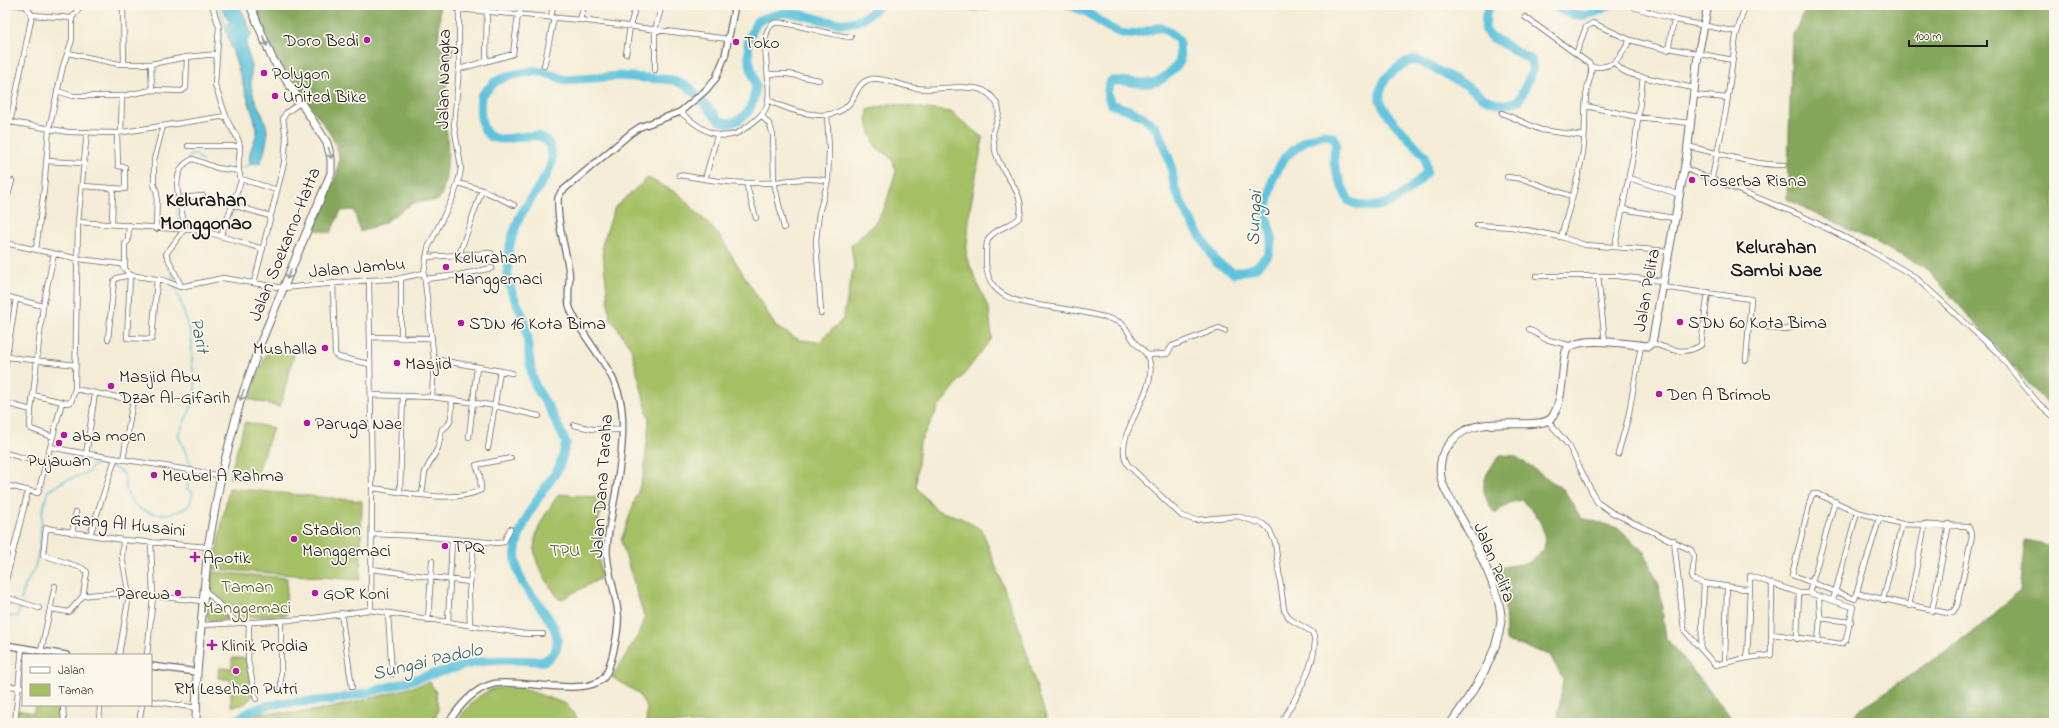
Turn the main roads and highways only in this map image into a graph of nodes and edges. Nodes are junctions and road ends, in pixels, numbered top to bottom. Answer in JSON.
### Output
{"nodes":[{"id":1,"x":250,"y":5,"type":"edge"},
{"id":2,"x":1708,"y":5,"type":"edge"},
{"id":3,"x":196,"y":723,"type":"edge"},
{"id":4,"x":1451,"y":723,"type":"edge"}],
"edges":[{"from":1,"to":3,"type":"highway","name":"Jalan Soekarno-Hatta","one_way":true},
{"from":2,"to":4,"type":"highway","name":"Jalan Pelita"}]}
